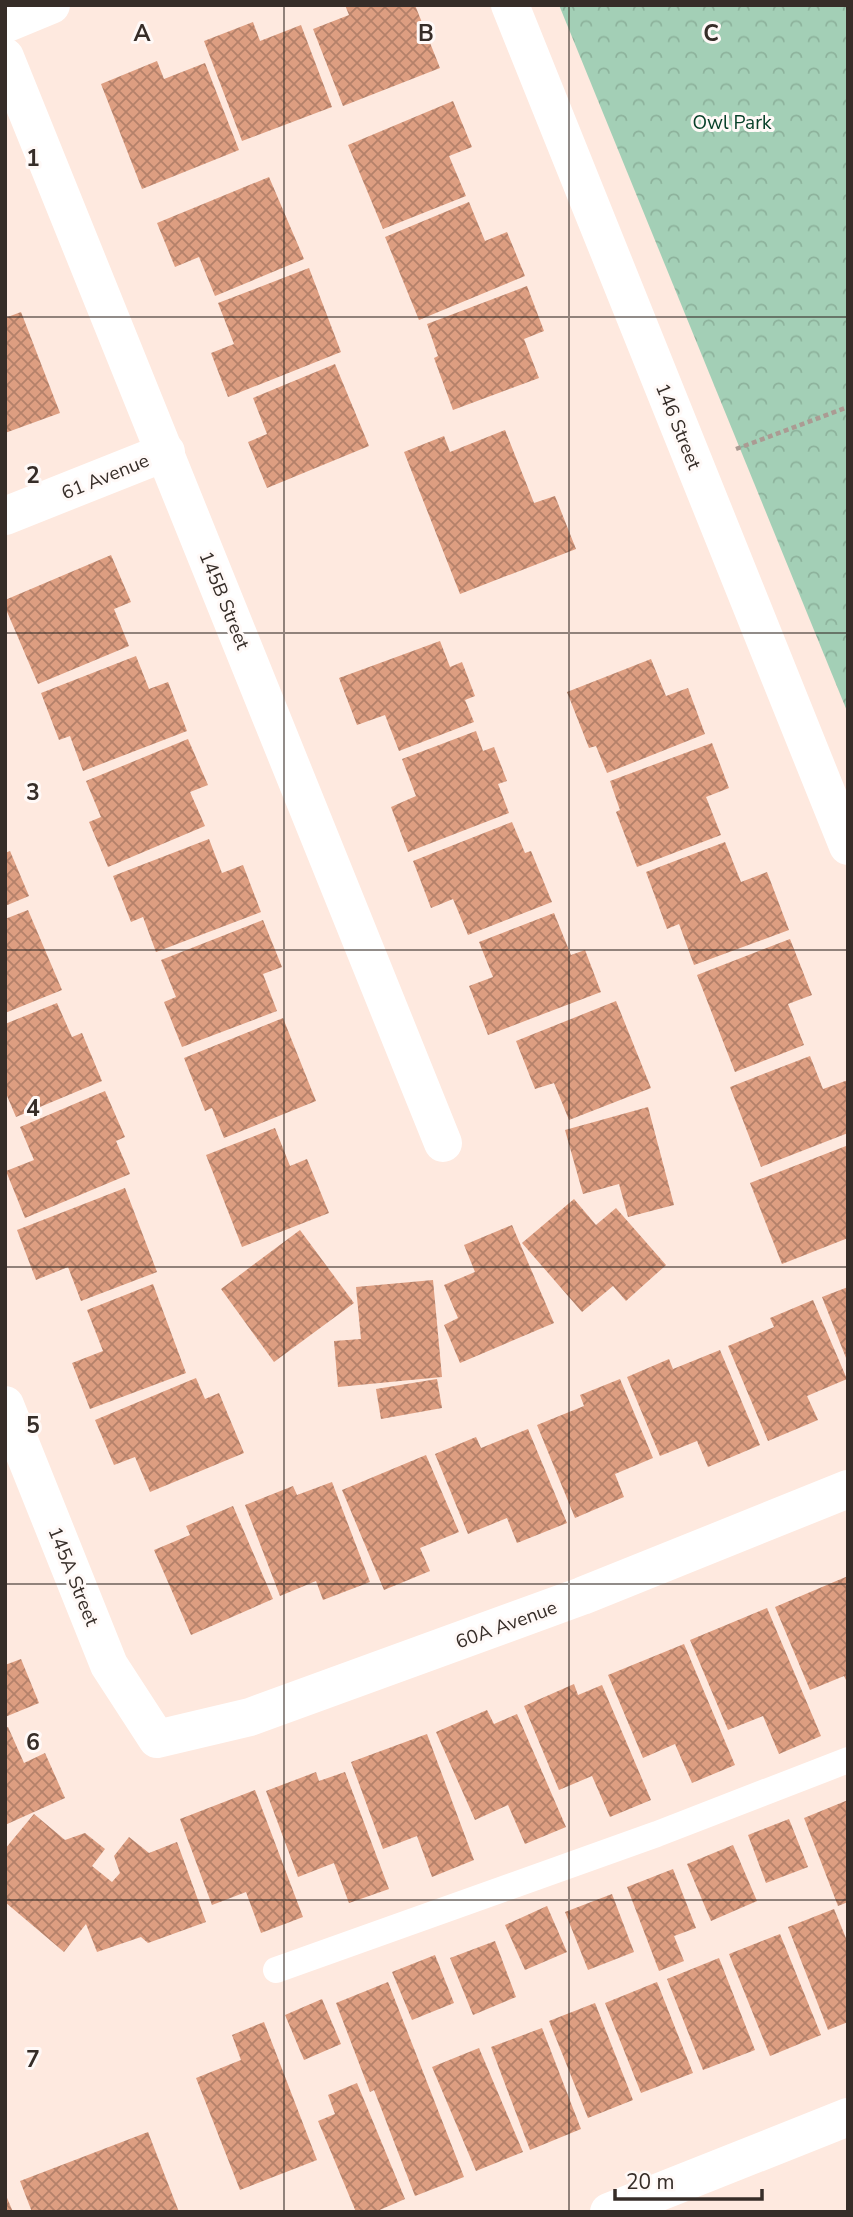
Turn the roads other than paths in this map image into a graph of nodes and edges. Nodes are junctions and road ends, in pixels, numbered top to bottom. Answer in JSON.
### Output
{"nodes":[{"id":1,"x":51,"y":5,"type":"edge"},
{"id":2,"x":510,"y":5,"type":"edge"},
{"id":3,"x":5,"y":24,"type":"edge"},
{"id":4,"x":5,"y":57,"type":"edge"},
{"id":5,"x":166,"y":452,"type":"junction"},
{"id":6,"x":5,"y":516,"type":"edge"},
{"id":7,"x":848,"y":846,"type":"edge"},
{"id":8,"x":443,"y":1143,"type":"dead end"},
{"id":9,"x":5,"y":1405,"type":"edge"},
{"id":10,"x":848,"y":1489,"type":"edge"},
{"id":11,"x":157,"y":1739,"type":"joint"},
{"id":12,"x":848,"y":1760,"type":"edge"},
{"id":13,"x":276,"y":1970,"type":"dead end"},
{"id":14,"x":848,"y":2117,"type":"edge"},
{"id":15,"x":609,"y":2212,"type":"edge"}],
"edges":[{"from":1,"to":3,"type":"street"},
{"from":2,"to":7,"type":"street","name":"146 Street"},
{"from":4,"to":5,"type":"street","name":"145B Street"},
{"from":5,"to":6,"type":"street","name":"61 Avenue"},
{"from":5,"to":8,"type":"street","name":"145B Street"},
{"from":9,"to":11,"type":"street","name":"145A Street"},
{"from":10,"to":11,"type":"street","name":"60A Avenue"},
{"from":12,"to":13,"type":"lane"},
{"from":14,"to":15,"type":"street"}]}
